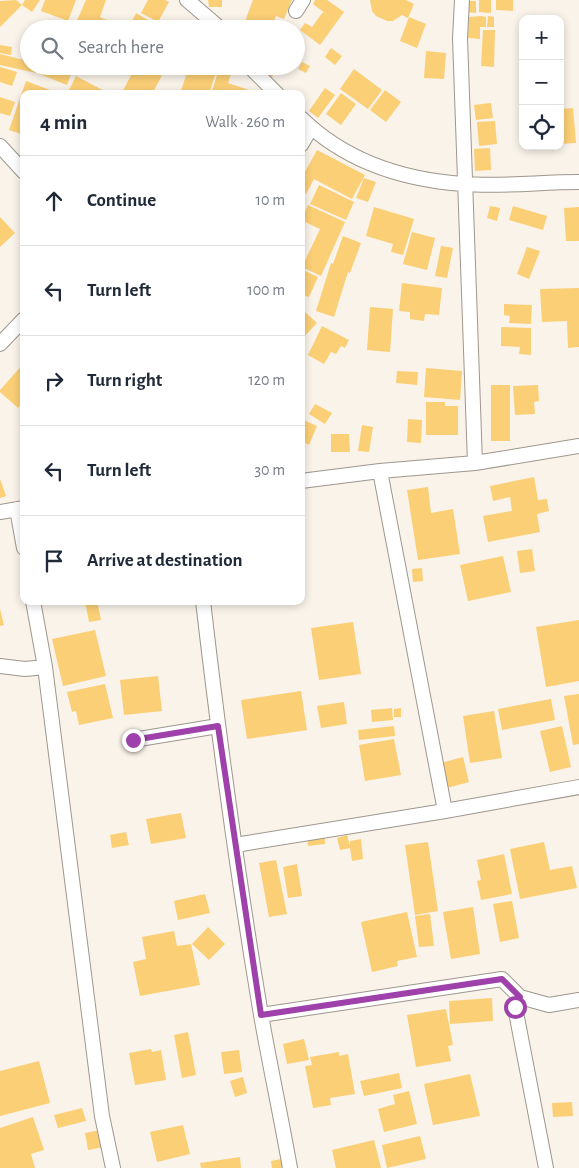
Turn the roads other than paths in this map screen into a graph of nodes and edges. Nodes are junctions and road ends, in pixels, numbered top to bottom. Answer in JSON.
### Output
{"nodes":[{"id":1,"x":187,"y":0,"type":"edge"},
{"id":2,"x":462,"y":0,"type":"edge"},
{"id":3,"x":210,"y":20,"type":"edge"},
{"id":4,"x":258,"y":75,"type":"edge"},
{"id":5,"x":273,"y":90,"type":"edge"},
{"id":6,"x":306,"y":123,"type":"edge"},
{"id":7,"x":0,"y":146,"type":"edge"},
{"id":8,"x":20,"y":168,"type":"edge"},
{"id":9,"x":579,"y":182,"type":"edge"},
{"id":10,"x":465,"y":184,"type":"junction"},
{"id":11,"x":20,"y":323,"type":"edge"},
{"id":12,"x":0,"y":344,"type":"edge"},
{"id":13,"x":579,"y":446,"type":"edge"},
{"id":14,"x":475,"y":463,"type":"junction"},
{"id":15,"x":380,"y":471,"type":"junction"},
{"id":16,"x":305,"y":480,"type":"edge"},
{"id":17,"x":20,"y":509,"type":"edge"},
{"id":18,"x":0,"y":512,"type":"edge"},
{"id":19,"x":34,"y":605,"type":"edge"},
{"id":20,"x":203,"y":605,"type":"edge"},
{"id":21,"x":0,"y":666,"type":"edge"},
{"id":22,"x":44,"y":667,"type":"junction"},
{"id":23,"x":218,"y":726,"type":"junction"},
{"id":24,"x":133,"y":740,"type":"dead end"},
{"id":25,"x":579,"y":787,"type":"edge"},
{"id":26,"x":445,"y":811,"type":"junction"},
{"id":27,"x":235,"y":845,"type":"junction"},
{"id":28,"x":520,"y":997,"type":"junction"},
{"id":29,"x":579,"y":1000,"type":"edge"},
{"id":30,"x":261,"y":1015,"type":"junction"},
{"id":31,"x":113,"y":1168,"type":"edge"},
{"id":32,"x":290,"y":1168,"type":"edge"},
{"id":33,"x":546,"y":1168,"type":"edge"}],
"edges":[{"from":1,"to":3,"type":"street"},
{"from":2,"to":10,"type":"street"},
{"from":4,"to":5,"type":"street"},
{"from":6,"to":10,"type":"street"},
{"from":7,"to":8,"type":"street"},
{"from":9,"to":10,"type":"street"},
{"from":10,"to":14,"type":"street"},
{"from":11,"to":12,"type":"street"},
{"from":13,"to":14,"type":"street"},
{"from":14,"to":15,"type":"street"},
{"from":15,"to":16,"type":"street"},
{"from":15,"to":26,"type":"street"},
{"from":17,"to":18,"type":"street"},
{"from":19,"to":22,"type":"street"},
{"from":20,"to":23,"type":"street"},
{"from":21,"to":22,"type":"street"},
{"from":22,"to":31,"type":"street"},
{"from":23,"to":24,"type":"street"},
{"from":23,"to":27,"type":"street"},
{"from":25,"to":26,"type":"street"},
{"from":26,"to":27,"type":"street"},
{"from":27,"to":30,"type":"street"},
{"from":28,"to":29,"type":"street"},
{"from":28,"to":30,"type":"street"},
{"from":28,"to":33,"type":"street"},
{"from":30,"to":32,"type":"street"}]}
